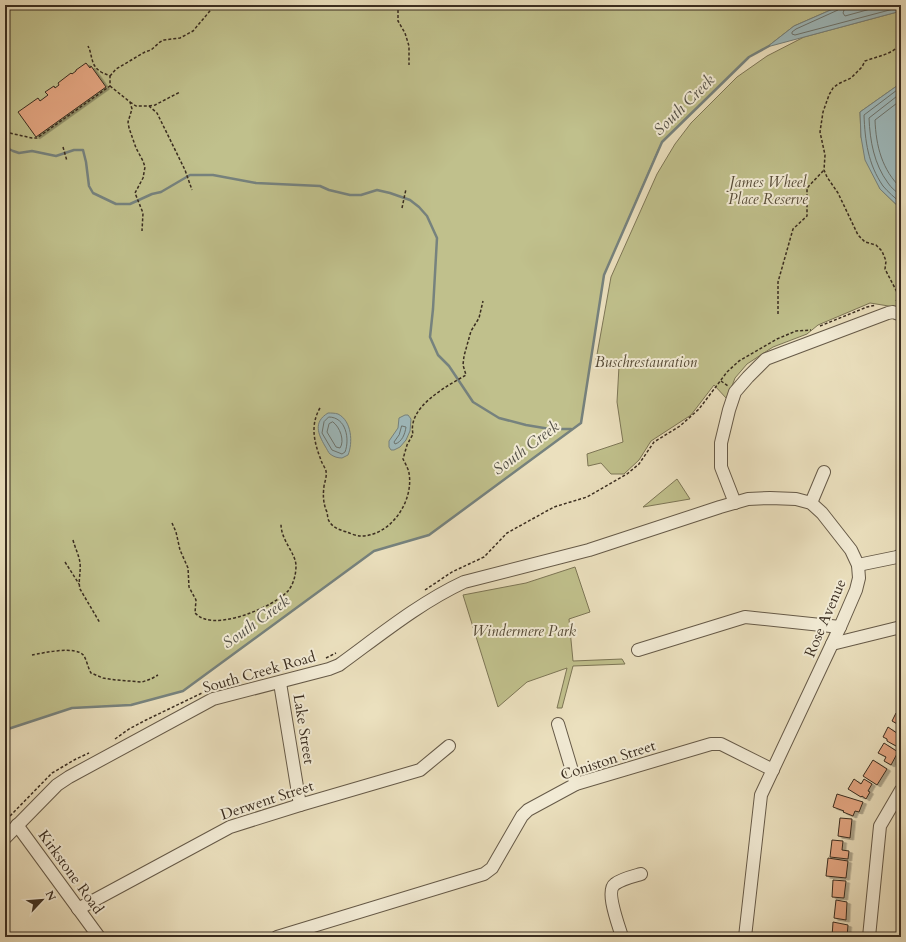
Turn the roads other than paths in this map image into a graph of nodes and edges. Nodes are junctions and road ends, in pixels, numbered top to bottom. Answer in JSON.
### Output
{"nodes":[{"id":1,"x":901,"y":315,"type":"edge"},
{"id":2,"x":824,"y":472,"type":"dead end"},
{"id":3,"x":735,"y":503,"type":"junction"},
{"id":4,"x":811,"y":503,"type":"junction"},
{"id":5,"x":901,"y":555,"type":"edge"},
{"id":6,"x":858,"y":565,"type":"junction"},
{"id":7,"x":901,"y":626,"type":"edge"},
{"id":8,"x":840,"y":627,"type":"junction"},
{"id":9,"x":832,"y":644,"type":"junction"},
{"id":10,"x":638,"y":650,"type":"dead end"},
{"id":11,"x":280,"y":683,"type":"junction"},
{"id":12,"x":558,"y":724,"type":"dead end"},
{"id":13,"x":449,"y":746,"type":"dead end"},
{"id":14,"x":773,"y":770,"type":"junction"},
{"id":15,"x":576,"y":784,"type":"junction"},
{"id":16,"x":901,"y":790,"type":"edge"},
{"id":17,"x":300,"y":805,"type":"junction"},
{"id":18,"x":11,"y":823,"type":"edge"},
{"id":19,"x":5,"y":838,"type":"edge"},
{"id":20,"x":641,"y":874,"type":"dead end"},
{"id":21,"x":78,"y":909,"type":"junction"},
{"id":22,"x":99,"y":937,"type":"edge"},
{"id":23,"x":277,"y":937,"type":"edge"},
{"id":24,"x":622,"y":937,"type":"edge"},
{"id":25,"x":745,"y":937,"type":"edge"},
{"id":26,"x":869,"y":937,"type":"edge"}],
"edges":[{"from":1,"to":3,"type":"street"},
{"from":2,"to":4,"type":"street"},
{"from":3,"to":4,"type":"street"},
{"from":3,"to":11,"type":"street","name":"South Creek Road"},
{"from":4,"to":6,"type":"street","name":"Rose Avenue"},
{"from":5,"to":6,"type":"street"},
{"from":6,"to":8,"type":"street","name":"Rose Avenue"},
{"from":7,"to":9,"type":"street"},
{"from":8,"to":9,"type":"street","name":"Rose Avenue"},
{"from":8,"to":10,"type":"street"},
{"from":9,"to":14,"type":"street","name":"Rose Avenue"},
{"from":11,"to":17,"type":"street","name":"Lake Street"},
{"from":11,"to":18,"type":"street","name":"South Creek Road"},
{"from":12,"to":15,"type":"street"},
{"from":13,"to":17,"type":"street","name":"Derwent Street"},
{"from":14,"to":15,"type":"street","name":"Coniston Street"},
{"from":14,"to":25,"type":"street","name":"Rose Avenue"},
{"from":15,"to":23,"type":"street","name":"Coniston Street"},
{"from":16,"to":26,"type":"street"},
{"from":17,"to":21,"type":"street","name":"Derwent Street"},
{"from":18,"to":19,"type":"street","name":"South Creek Road"},
{"from":18,"to":21,"type":"street","name":"Kirkstone Road"},
{"from":20,"to":24,"type":"street"},
{"from":21,"to":22,"type":"street","name":"Kirkstone Road"}]}
